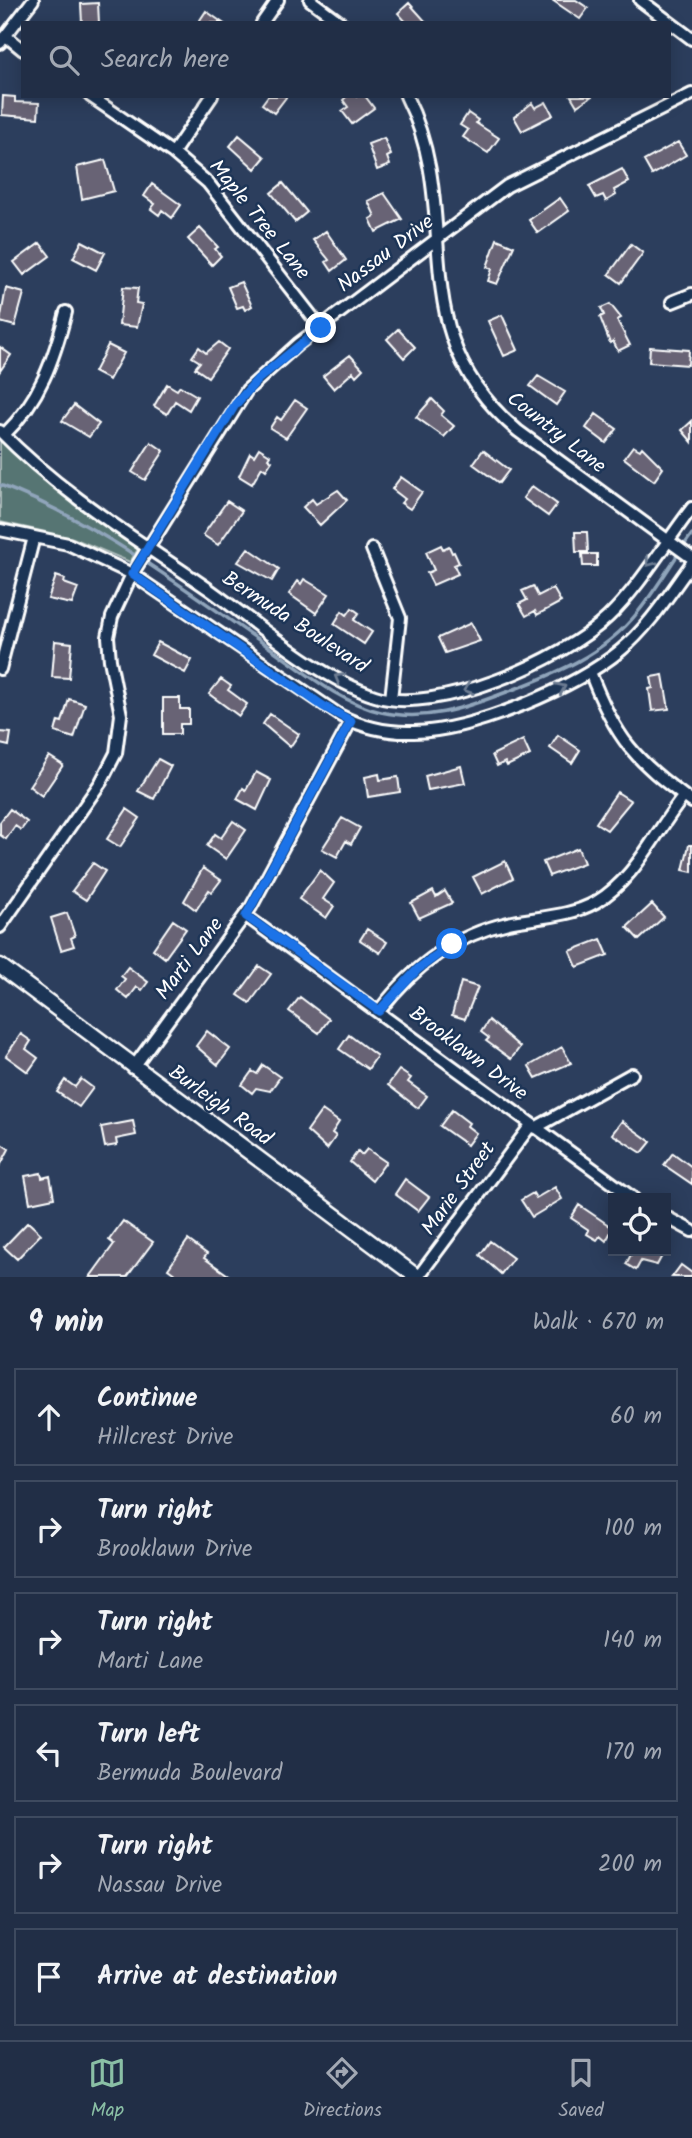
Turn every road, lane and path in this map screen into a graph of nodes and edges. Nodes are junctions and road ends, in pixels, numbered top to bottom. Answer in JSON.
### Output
{"nodes":[{"id":1,"x":33,"y":0,"type":"edge"},
{"id":2,"x":278,"y":0,"type":"edge"},
{"id":3,"x":310,"y":0,"type":"edge"},
{"id":4,"x":640,"y":0,"type":"edge"},
{"id":5,"x":263,"y":21,"type":"edge"},
{"id":6,"x":338,"y":21,"type":"edge"},
{"id":7,"x":669,"y":21,"type":"edge"},
{"id":8,"x":671,"y":23,"type":"edge"},
{"id":9,"x":692,"y":38,"type":"edge"},
{"id":10,"x":3,"y":40,"type":"edge"},
{"id":11,"x":21,"y":49,"type":"edge"},
{"id":12,"x":692,"y":94,"type":"edge"},
{"id":13,"x":93,"y":98,"type":"edge"},
{"id":14,"x":211,"y":98,"type":"edge"},
{"id":15,"x":407,"y":98,"type":"edge"},
{"id":16,"x":173,"y":153,"type":"junction"},
{"id":17,"x":438,"y":241,"type":"junction"},
{"id":18,"x":692,"y":294,"type":"edge"},
{"id":19,"x":672,"y":302,"type":"dead end"},
{"id":20,"x":66,"y":312,"type":"dead end"},
{"id":21,"x":321,"y":328,"type":"junction"},
{"id":22,"x":2,"y":433,"type":"edge"},
{"id":23,"x":692,"y":508,"type":"edge"},
{"id":24,"x":0,"y":530,"type":"edge"},
{"id":25,"x":34,"y":537,"type":"junction"},
{"id":26,"x":672,"y":543,"type":"junction"},
{"id":27,"x":372,"y":549,"type":"dead end"},
{"id":28,"x":147,"y":551,"type":"junction"},
{"id":29,"x":690,"y":559,"type":"edge"},
{"id":30,"x":135,"y":569,"type":"junction"},
{"id":31,"x":0,"y":670,"type":"edge"},
{"id":32,"x":590,"y":673,"type":"junction"},
{"id":33,"x":391,"y":699,"type":"junction"},
{"id":34,"x":351,"y":721,"type":"junction"},
{"id":35,"x":688,"y":799,"type":"edge"},
{"id":36,"x":246,"y":916,"type":"junction"},
{"id":37,"x":0,"y":928,"type":"edge"},
{"id":38,"x":0,"y":966,"type":"edge"},
{"id":39,"x":379,"y":1011,"type":"junction"},
{"id":40,"x":133,"y":1068,"type":"junction"},
{"id":41,"x":632,"y":1074,"type":"dead end"},
{"id":42,"x":533,"y":1127,"type":"junction"},
{"id":43,"x":627,"y":1193,"type":"edge"},
{"id":44,"x":671,"y":1220,"type":"edge"},
{"id":45,"x":692,"y":1231,"type":"edge"},
{"id":46,"x":418,"y":1277,"type":"edge"}],
"edges":[{"from":1,"to":10,"type":"street"},
{"from":2,"to":5,"type":"street"},
{"from":3,"to":6,"type":"street"},
{"from":4,"to":7,"type":"street"},
{"from":8,"to":9,"type":"street"},
{"from":10,"to":11,"type":"street"},
{"from":12,"to":17,"type":"street","name":"Nassau Drive"},
{"from":13,"to":16,"type":"street","name":"Maple Tree Lane"},
{"from":14,"to":16,"type":"street"},
{"from":15,"to":17,"type":"street","name":"Country Lane"},
{"from":16,"to":21,"type":"street","name":"Maple Tree Lane"},
{"from":17,"to":21,"type":"street","name":"Nassau Drive"},
{"from":17,"to":26,"type":"street","name":"Country Lane"},
{"from":18,"to":19,"type":"street"},
{"from":20,"to":22,"type":"street"},
{"from":21,"to":28,"type":"street","name":"Nassau Drive"},
{"from":22,"to":28,"type":"street","name":"Bermuda Boulevard"},
{"from":23,"to":26,"type":"street","name":"Bermuda Boulevard"},
{"from":24,"to":25,"type":"street"},
{"from":25,"to":30,"type":"street"},
{"from":25,"to":31,"type":"street"},
{"from":26,"to":29,"type":"street","name":"Country Lane"},
{"from":26,"to":33,"type":"street","name":"Bermuda Boulevard","one_way":true},
{"from":27,"to":33,"type":"street"},
{"from":28,"to":30,"type":"street","name":"Nassau Drive"},
{"from":33,"to":28,"type":"street","name":"Bermuda Boulevard","one_way":true},
{"from":29,"to":32,"type":"street"},
{"from":30,"to":34,"type":"street"},
{"from":30,"to":37,"type":"street","name":"Nassau Drive"},
{"from":34,"to":32,"type":"street","one_way":true},
{"from":32,"to":35,"type":"street"},
{"from":34,"to":36,"type":"street","name":"Marti Lane"},
{"from":35,"to":39,"type":"street"},
{"from":36,"to":39,"type":"street","name":"Brooklawn Drive"},
{"from":36,"to":40,"type":"street","name":"Marti Lane"},
{"from":38,"to":40,"type":"street","name":"Burleigh Road"},
{"from":39,"to":42,"type":"street","name":"Brooklawn Drive"},
{"from":40,"to":46,"type":"street","name":"Burleigh Road"},
{"from":41,"to":42,"type":"street","name":"Marie Street"},
{"from":42,"to":43,"type":"street","name":"Brooklawn Drive"},
{"from":42,"to":46,"type":"street","name":"Marie Street"},
{"from":44,"to":45,"type":"street"}]}
